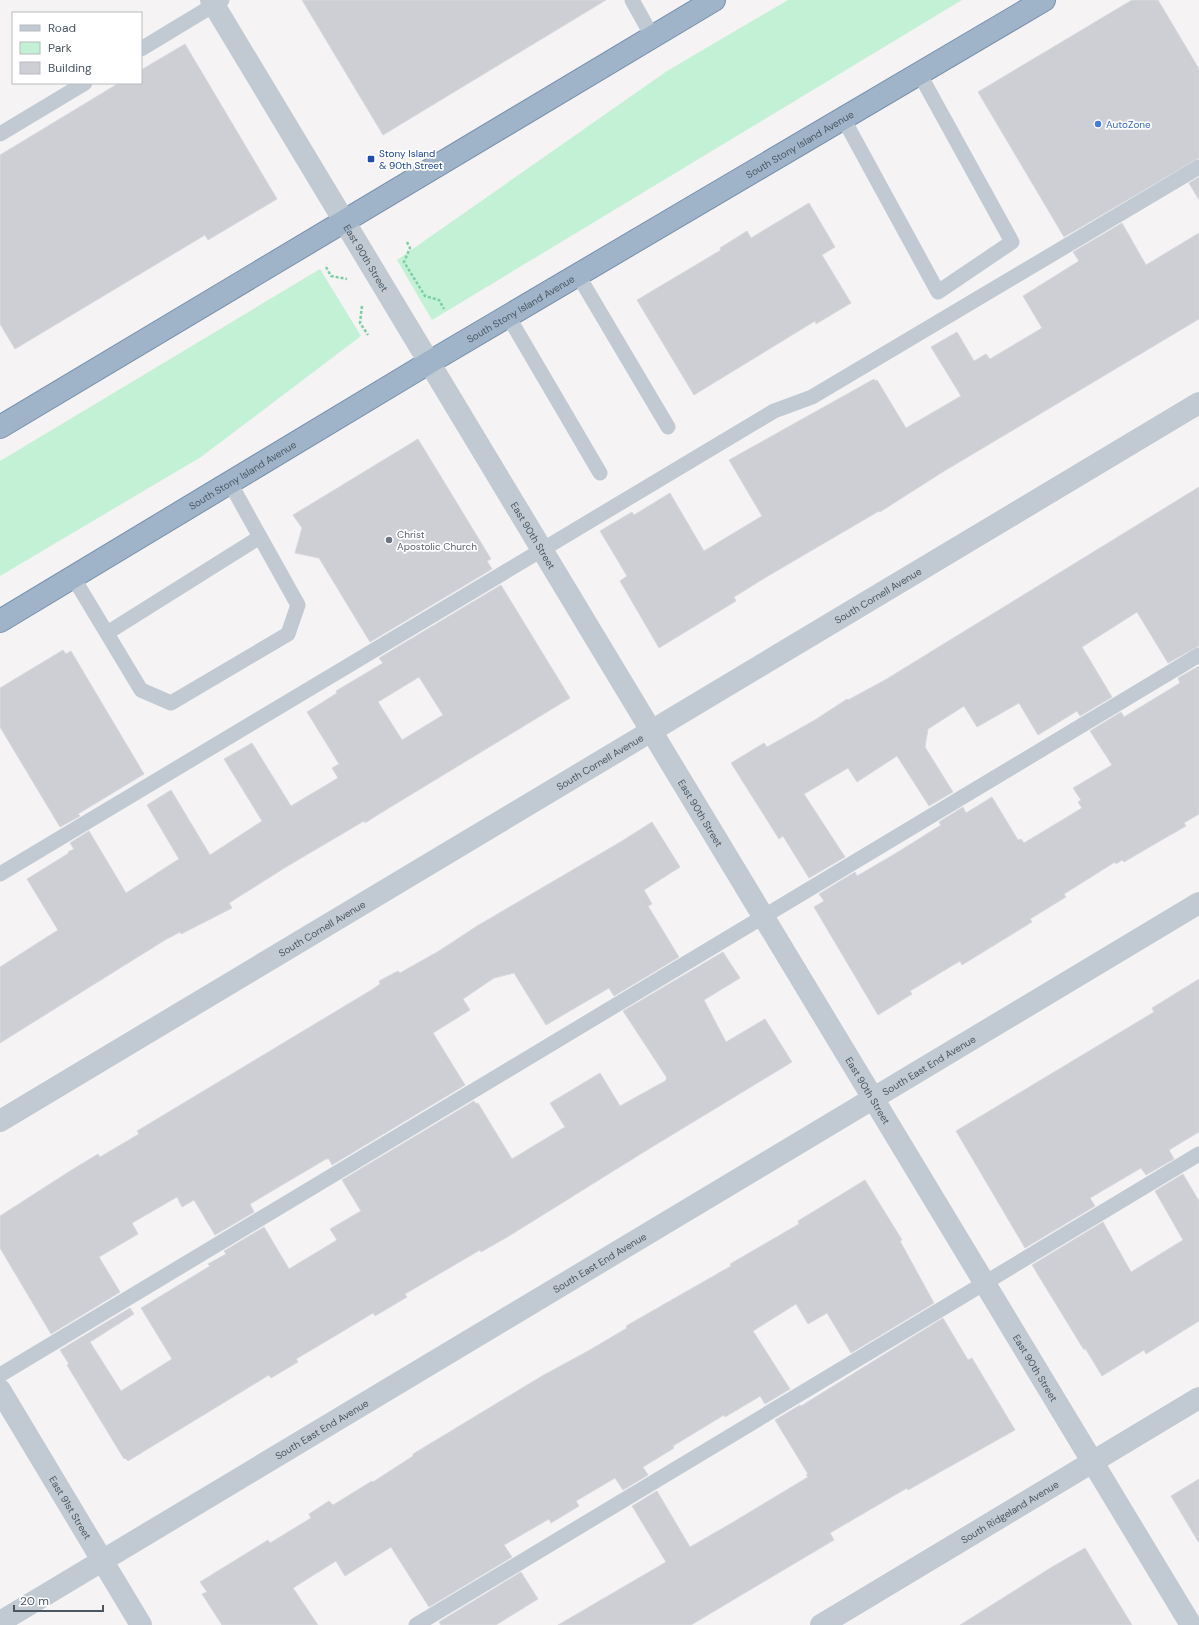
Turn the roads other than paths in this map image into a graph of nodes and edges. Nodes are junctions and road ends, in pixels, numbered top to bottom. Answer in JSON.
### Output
{"nodes":[{"id":1,"x":632,"y":0,"type":"edge"},
{"id":2,"x":714,"y":0,"type":"edge"},
{"id":3,"x":1044,"y":0,"type":"edge"},
{"id":4,"x":216,"y":2,"type":"edge"},
{"id":5,"x":652,"y":36,"type":"junction"},
{"id":6,"x":142,"y":48,"type":"edge"},
{"id":7,"x":919,"y":74,"type":"junction"},
{"id":8,"x":83,"y":84,"type":"edge"},
{"id":9,"x":843,"y":118,"type":"junction"},
{"id":10,"x":0,"y":134,"type":"edge"},
{"id":11,"x":1199,"y":167,"type":"edge"},
{"id":12,"x":344,"y":220,"type":"junction"},
{"id":13,"x":578,"y":275,"type":"junction"},
{"id":14,"x":508,"y":316,"type":"junction"},
{"id":15,"x":430,"y":362,"type":"junction"},
{"id":16,"x":1199,"y":403,"type":"edge"},
{"id":17,"x":0,"y":427,"type":"edge"},
{"id":18,"x":668,"y":427,"type":"dead end"},
{"id":19,"x":600,"y":473,"type":"dead end"},
{"id":20,"x":230,"y":483,"type":"junction"},
{"id":21,"x":260,"y":537,"type":"junction"},
{"id":22,"x":541,"y":550,"type":"junction"},
{"id":23,"x":73,"y":577,"type":"junction"},
{"id":24,"x":0,"y":621,"type":"edge"},
{"id":25,"x":107,"y":633,"type":"junction"},
{"id":26,"x":1199,"y":655,"type":"edge"},
{"id":27,"x":652,"y":731,"type":"junction"},
{"id":28,"x":0,"y":874,"type":"edge"},
{"id":29,"x":1199,"y":903,"type":"edge"},
{"id":30,"x":764,"y":917,"type":"junction"},
{"id":31,"x":873,"y":1098,"type":"junction"},
{"id":32,"x":0,"y":1121,"type":"edge"},
{"id":33,"x":1199,"y":1154,"type":"edge"},
{"id":34,"x":985,"y":1283,"type":"junction"},
{"id":35,"x":0,"y":1375,"type":"edge"},
{"id":36,"x":0,"y":1390,"type":"edge"},
{"id":37,"x":1199,"y":1398,"type":"edge"},
{"id":38,"x":1092,"y":1462,"type":"junction"},
{"id":39,"x":103,"y":1561,"type":"junction"},
{"id":40,"x":0,"y":1622,"type":"edge"},
{"id":41,"x":141,"y":1625,"type":"edge"},
{"id":42,"x":416,"y":1625,"type":"edge"},
{"id":43,"x":821,"y":1625,"type":"edge"},
{"id":44,"x":1191,"y":1625,"type":"edge"}],
"edges":[{"from":1,"to":5,"type":"lane"},
{"from":2,"to":5,"type":"highway"},
{"from":3,"to":7,"type":"highway","name":"South Stony Island Avenue"},
{"from":4,"to":6,"type":"lane"},
{"from":4,"to":12,"type":"street","name":"East 90th Street"},
{"from":5,"to":12,"type":"highway"},
{"from":7,"to":9,"type":"highway","name":"South Stony Island Avenue"},
{"from":7,"to":9,"type":"lane"},
{"from":8,"to":10,"type":"lane"},
{"from":9,"to":13,"type":"highway","name":"South Stony Island Avenue"},
{"from":11,"to":22,"type":"lane"},
{"from":12,"to":15,"type":"street","name":"East 90th Street"},
{"from":12,"to":17,"type":"highway"},
{"from":13,"to":14,"type":"highway","name":"South Stony Island Avenue"},
{"from":13,"to":18,"type":"lane"},
{"from":14,"to":15,"type":"highway","name":"South Stony Island Avenue"},
{"from":14,"to":19,"type":"lane"},
{"from":15,"to":20,"type":"highway","name":"South Stony Island Avenue"},
{"from":15,"to":22,"type":"street","name":"East 90th Street"},
{"from":16,"to":27,"type":"street","name":"South Cornell Avenue"},
{"from":20,"to":21,"type":"lane"},
{"from":20,"to":23,"type":"highway","name":"South Stony Island Avenue"},
{"from":21,"to":25,"type":"lane"},
{"from":21,"to":25,"type":"lane"},
{"from":22,"to":27,"type":"street","name":"East 90th Street"},
{"from":22,"to":28,"type":"lane"},
{"from":23,"to":24,"type":"highway","name":"South Stony Island Avenue"},
{"from":23,"to":25,"type":"lane"},
{"from":26,"to":30,"type":"lane"},
{"from":27,"to":30,"type":"street","name":"East 90th Street"},
{"from":27,"to":32,"type":"street","name":"South Cornell Avenue"},
{"from":29,"to":31,"type":"street","name":"South East End Avenue"},
{"from":30,"to":31,"type":"street","name":"East 90th Street"},
{"from":30,"to":35,"type":"lane"},
{"from":31,"to":34,"type":"street","name":"East 90th Street"},
{"from":31,"to":39,"type":"street","name":"South East End Avenue"},
{"from":33,"to":34,"type":"lane"},
{"from":34,"to":38,"type":"street","name":"East 90th Street"},
{"from":34,"to":42,"type":"lane"},
{"from":36,"to":39,"type":"street","name":"East 91st Street"},
{"from":37,"to":38,"type":"street","name":"South Ridgeland Avenue"},
{"from":38,"to":43,"type":"street","name":"South Ridgeland Avenue"},
{"from":38,"to":44,"type":"street","name":"East 90th Street"},
{"from":39,"to":40,"type":"street","name":"South East End Avenue"},
{"from":39,"to":41,"type":"street","name":"East 91st Street"}]}
